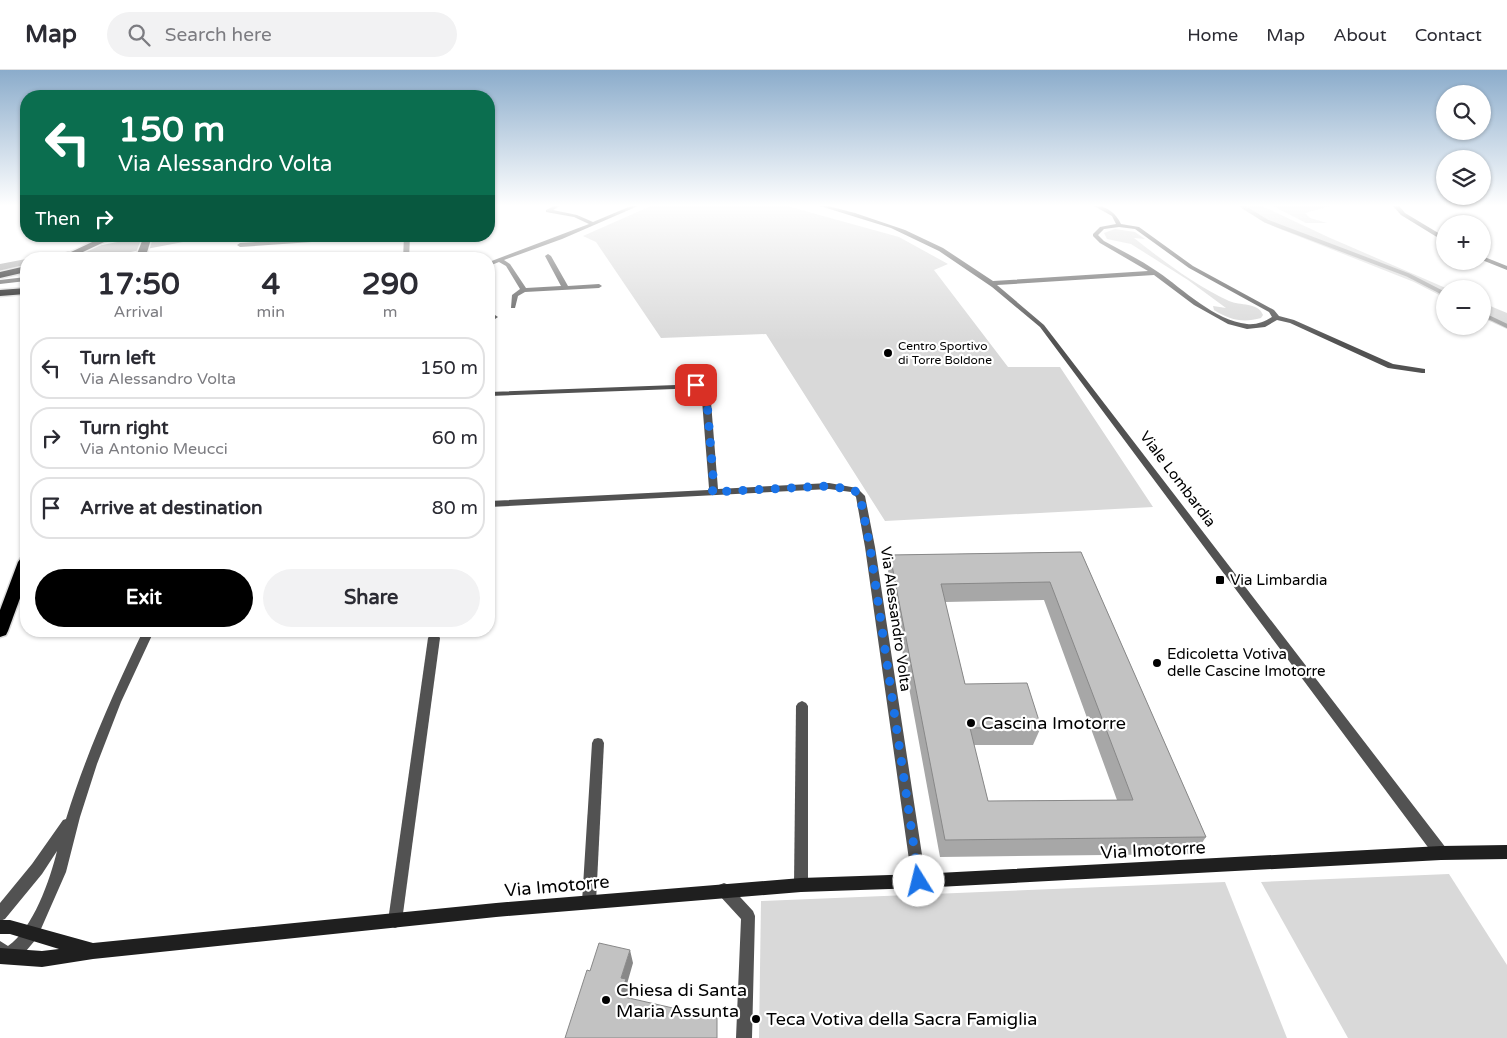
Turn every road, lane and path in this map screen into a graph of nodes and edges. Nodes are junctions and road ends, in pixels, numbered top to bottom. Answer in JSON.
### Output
{"nodes":[{"id":1,"x":522,"y":251,"type":"edge"},
{"id":2,"x":942,"y":251,"type":"edge"},
{"id":3,"x":1117,"y":251,"type":"edge"},
{"id":4,"x":1169,"y":251,"type":"edge"},
{"id":5,"x":548,"y":256,"type":"dead end"},
{"id":6,"x":499,"y":260,"type":"junction"},
{"id":7,"x":495,"y":262,"type":"edge"},
{"id":8,"x":1491,"y":262,"type":"edge"},
{"id":9,"x":1507,"y":268,"type":"edge"},
{"id":10,"x":20,"y":270,"type":"edge"},
{"id":11,"x":1154,"y":273,"type":"junction"},
{"id":12,"x":0,"y":275,"type":"edge"},
{"id":13,"x":20,"y":279,"type":"edge"},
{"id":14,"x":0,"y":282,"type":"edge"},
{"id":15,"x":992,"y":282,"type":"junction"},
{"id":16,"x":600,"y":286,"type":"dead end"},
{"id":17,"x":565,"y":287,"type":"junction"},
{"id":18,"x":524,"y":290,"type":"junction"},
{"id":19,"x":20,"y":292,"type":"edge"},
{"id":20,"x":0,"y":293,"type":"edge"},
{"id":21,"x":513,"y":307,"type":"dead end"},
{"id":22,"x":1276,"y":318,"type":"junction"},
{"id":23,"x":1422,"y":371,"type":"dead end"},
{"id":24,"x":495,"y":394,"type":"edge"},
{"id":25,"x":712,"y":492,"type":"junction"},
{"id":26,"x":495,"y":504,"type":"edge"},
{"id":27,"x":20,"y":578,"type":"edge"},
{"id":28,"x":0,"y":631,"type":"edge"},
{"id":29,"x":146,"y":637,"type":"edge"},
{"id":30,"x":434,"y":638,"type":"dead end"},
{"id":31,"x":802,"y":706,"type":"dead end"},
{"id":32,"x":598,"y":743,"type":"dead end"},
{"id":33,"x":73,"y":817,"type":"junction"},
{"id":34,"x":1507,"y":852,"type":"edge"},
{"id":35,"x":1441,"y":853,"type":"junction"},
{"id":36,"x":919,"y":881,"type":"junction"},
{"id":37,"x":801,"y":885,"type":"junction"},
{"id":38,"x":724,"y":890,"type":"junction"},
{"id":39,"x":589,"y":902,"type":"junction"},
{"id":40,"x":0,"y":914,"type":"edge"},
{"id":41,"x":395,"y":921,"type":"junction"},
{"id":42,"x":0,"y":927,"type":"edge"},
{"id":43,"x":32,"y":933,"type":"junction"},
{"id":44,"x":93,"y":951,"type":"junction"},
{"id":45,"x":2,"y":954,"type":"edge"},
{"id":46,"x":744,"y":1038,"type":"edge"}],
"edges":[{"from":1,"to":6,"type":"street"},
{"from":2,"to":15,"type":"street","name":"Viale Lombardia"},
{"from":3,"to":11,"type":"street"},
{"from":4,"to":22,"type":"street"},
{"from":5,"to":17,"type":"street"},
{"from":6,"to":7,"type":"street"},
{"from":6,"to":18,"type":"street"},
{"from":8,"to":9,"type":"street"},
{"from":10,"to":12,"type":"highway"},
{"from":11,"to":15,"type":"street"},
{"from":11,"to":22,"type":"street"},
{"from":13,"to":14,"type":"street"},
{"from":15,"to":35,"type":"street","name":"Viale Lombardia"},
{"from":16,"to":17,"type":"street"},
{"from":17,"to":18,"type":"street"},
{"from":18,"to":21,"type":"street"},
{"from":19,"to":20,"type":"highway"},
{"from":22,"to":23,"type":"street"},
{"from":24,"to":25,"type":"street"},
{"from":25,"to":26,"type":"street","name":"Via Alessandro Volta"},
{"from":25,"to":36,"type":"street","name":"Via Alessandro Volta"},
{"from":27,"to":28,"type":"highway"},
{"from":29,"to":33,"type":"street"},
{"from":30,"to":41,"type":"street"},
{"from":31,"to":37,"type":"street"},
{"from":32,"to":39,"type":"street"},
{"from":33,"to":40,"type":"street"},
{"from":33,"to":43,"type":"street"},
{"from":34,"to":35,"type":"street","name":"Via Imotorre"},
{"from":35,"to":36,"type":"street","name":"Via Imotorre"},
{"from":36,"to":37,"type":"street","name":"Via Imotorre"},
{"from":37,"to":38,"type":"street","name":"Via Imotorre"},
{"from":38,"to":39,"type":"street","name":"Via Imotorre"},
{"from":38,"to":46,"type":"street"},
{"from":39,"to":41,"type":"street","name":"Via Imotorre"},
{"from":41,"to":44,"type":"street","name":"Via Imotorre"},
{"from":42,"to":43,"type":"street"},
{"from":43,"to":44,"type":"street"},
{"from":43,"to":45,"type":"street"},
{"from":44,"to":45,"type":"street","name":"Via Imotorre"}]}
